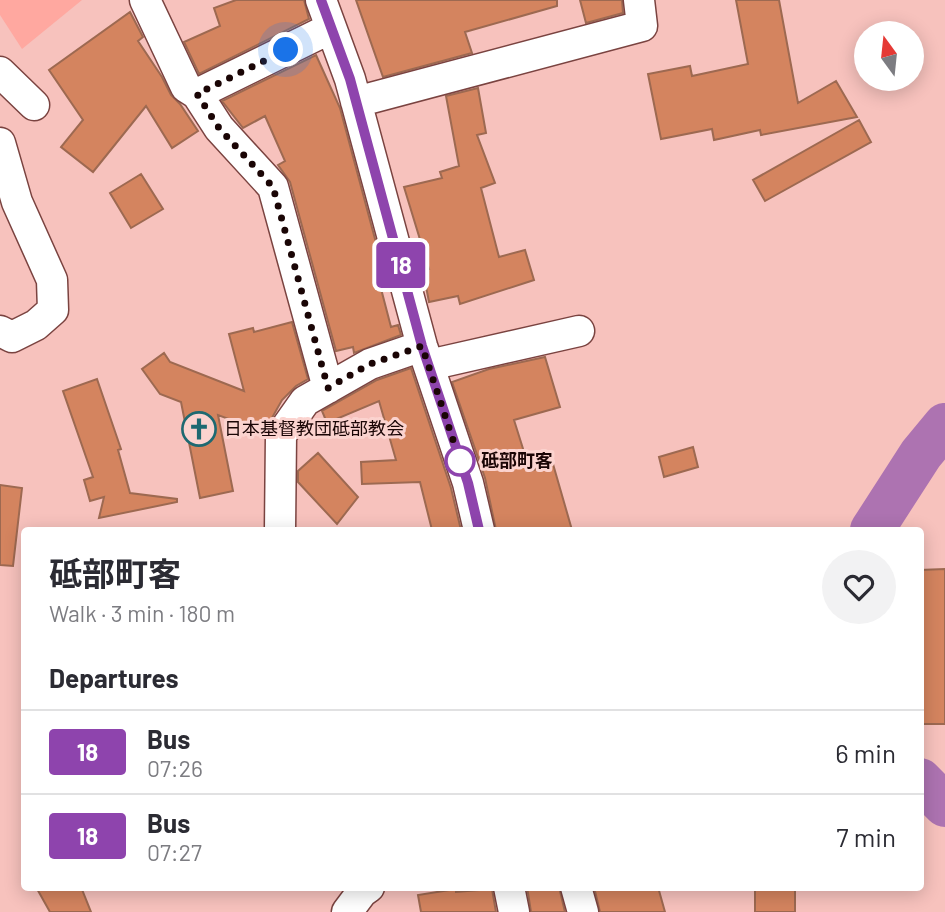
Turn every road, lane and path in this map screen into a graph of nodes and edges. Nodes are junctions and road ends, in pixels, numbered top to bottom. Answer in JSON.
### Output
{"nodes":[{"id":1,"x":145,"y":0,"type":"edge"},
{"id":2,"x":639,"y":0,"type":"edge"},
{"id":3,"x":326,"y":14,"type":"edge"},
{"id":4,"x":0,"y":72,"type":"edge"},
{"id":5,"x":197,"y":94,"type":"junction"},
{"id":6,"x":356,"y":102,"type":"junction"},
{"id":7,"x":34,"y":105,"type":"dead end"},
{"id":8,"x":0,"y":142,"type":"edge"},
{"id":9,"x":0,"y":331,"type":"edge"},
{"id":10,"x":579,"y":331,"type":"dead end"},
{"id":11,"x":425,"y":355,"type":"junction"},
{"id":12,"x":328,"y":388,"type":"junction"},
{"id":13,"x":280,"y":527,"type":"edge"},
{"id":14,"x":478,"y":527,"type":"edge"},
{"id":15,"x":363,"y":891,"type":"edge"},
{"id":16,"x":510,"y":891,"type":"edge"},
{"id":17,"x":577,"y":891,"type":"edge"},
{"id":18,"x":347,"y":912,"type":"edge"},
{"id":19,"x":514,"y":912,"type":"edge"},
{"id":20,"x":583,"y":912,"type":"edge"}],
"edges":[{"from":1,"to":5,"type":"street"},
{"from":2,"to":6,"type":"street"},
{"from":3,"to":5,"type":"street"},
{"from":3,"to":6,"type":"street"},
{"from":4,"to":7,"type":"street"},
{"from":5,"to":12,"type":"street"},
{"from":6,"to":11,"type":"street"},
{"from":8,"to":9,"type":"street"},
{"from":10,"to":11,"type":"street"},
{"from":11,"to":12,"type":"street"},
{"from":11,"to":14,"type":"street"},
{"from":12,"to":13,"type":"street"},
{"from":15,"to":18,"type":"street"},
{"from":16,"to":19,"type":"street"},
{"from":17,"to":20,"type":"street"}]}
